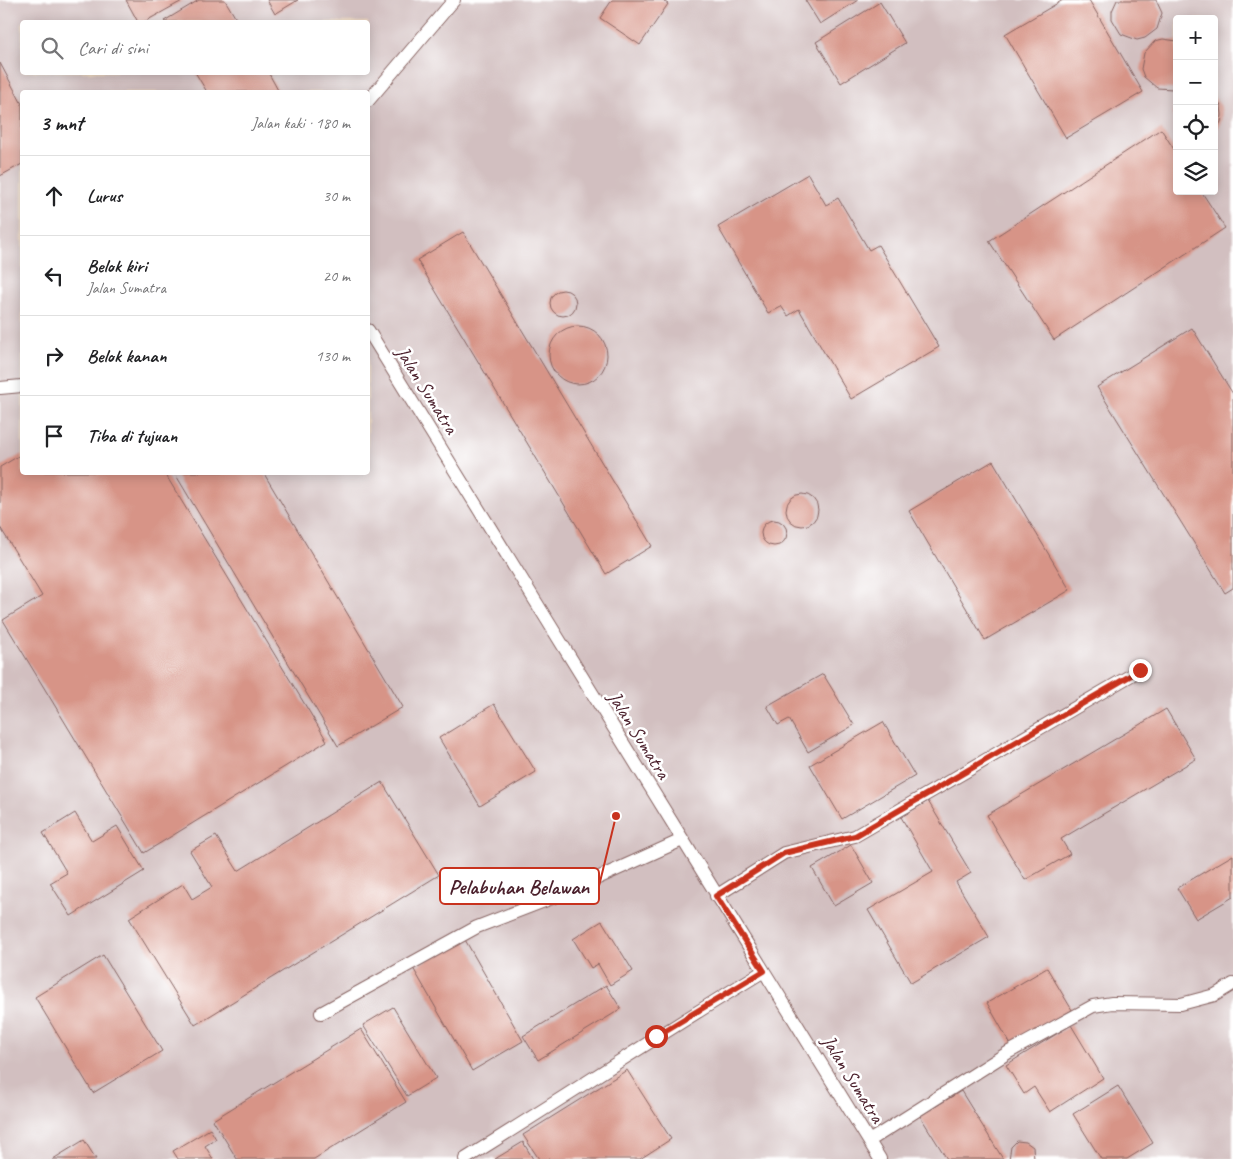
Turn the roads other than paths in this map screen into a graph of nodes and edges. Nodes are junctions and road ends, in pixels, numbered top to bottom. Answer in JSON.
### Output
{"nodes":[{"id":1,"x":454,"y":0,"type":"edge"},
{"id":2,"x":370,"y":100,"type":"edge"},
{"id":3,"x":370,"y":333,"type":"edge"},
{"id":4,"x":20,"y":386,"type":"edge"},
{"id":5,"x":0,"y":388,"type":"edge"},
{"id":6,"x":1140,"y":670,"type":"dead end"},
{"id":7,"x":682,"y":840,"type":"junction"},
{"id":8,"x":716,"y":896,"type":"junction"},
{"id":9,"x":764,"y":971,"type":"junction"},
{"id":10,"x":1233,"y":984,"type":"edge"},
{"id":11,"x":321,"y":1013,"type":"dead end"},
{"id":12,"x":869,"y":1141,"type":"junction"},
{"id":13,"x":465,"y":1159,"type":"edge"},
{"id":14,"x":880,"y":1159,"type":"edge"}],
"edges":[{"from":1,"to":2,"type":"lane"},
{"from":3,"to":7,"type":"lane","name":"Jalan Sumatra"},
{"from":4,"to":5,"type":"lane"},
{"from":6,"to":8,"type":"lane"},
{"from":7,"to":8,"type":"lane","name":"Jalan Sumatra"},
{"from":7,"to":11,"type":"lane"},
{"from":8,"to":9,"type":"lane","name":"Jalan Sumatra"},
{"from":9,"to":12,"type":"lane","name":"Jalan Sumatra"},
{"from":9,"to":13,"type":"lane"},
{"from":10,"to":12,"type":"lane"},
{"from":12,"to":14,"type":"lane","name":"Jalan Sumatra"}]}
